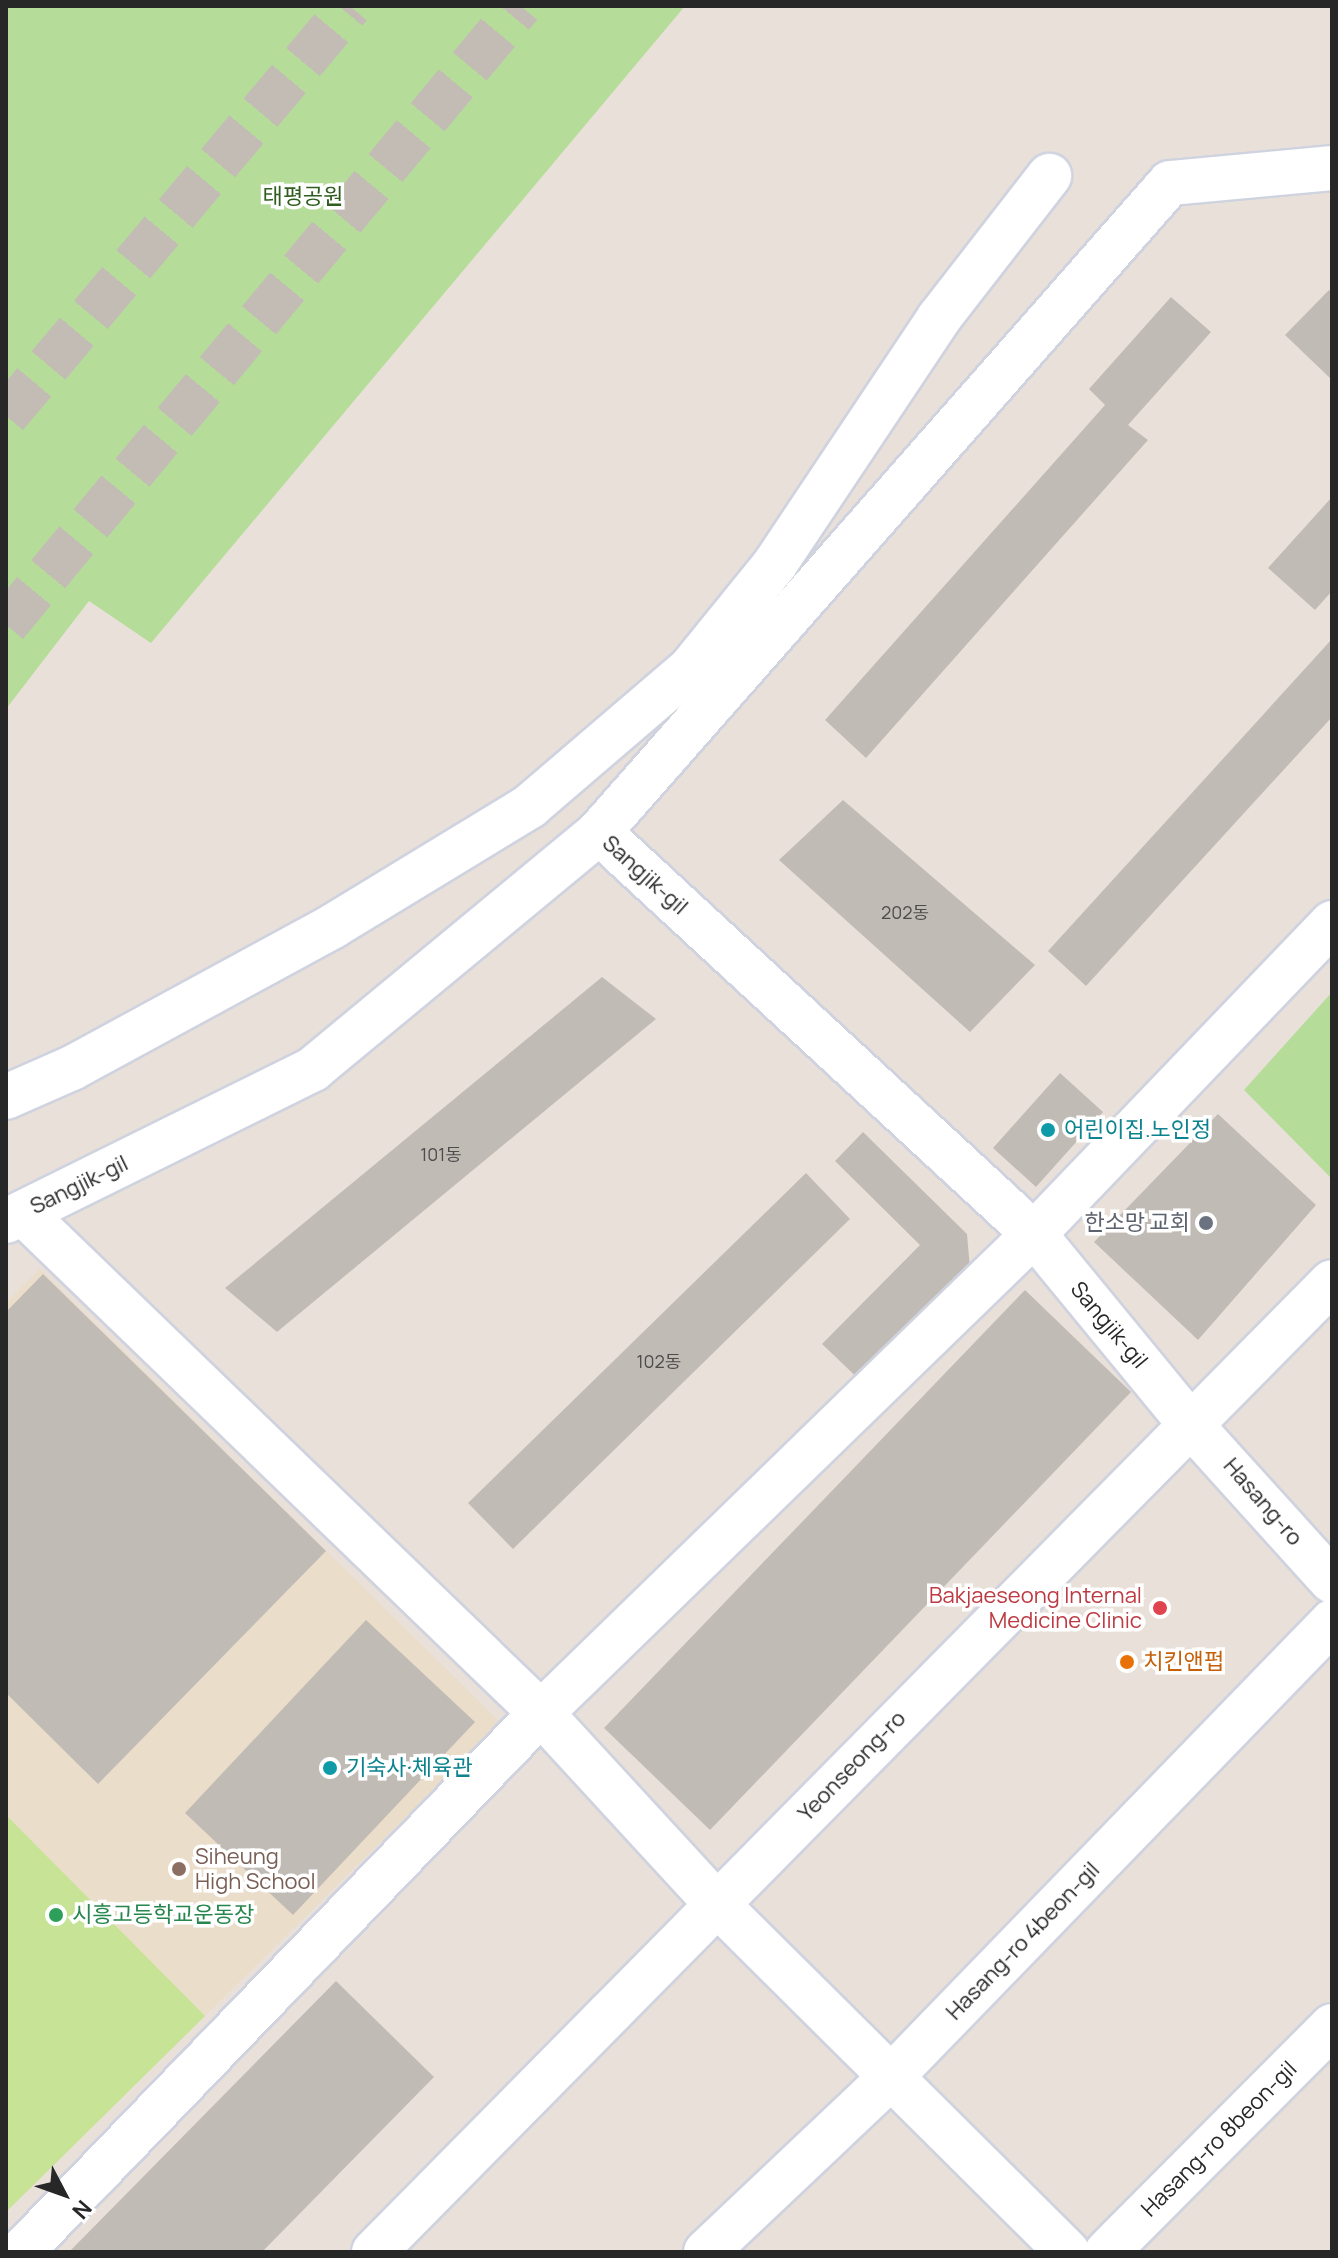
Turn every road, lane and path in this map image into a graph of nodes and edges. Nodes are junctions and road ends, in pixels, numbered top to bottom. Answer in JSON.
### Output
{"nodes":[{"id":1,"x":1332,"y":168,"type":"edge"},
{"id":2,"x":1049,"y":176,"type":"dead end"},
{"id":3,"x":599,"y":832,"type":"junction"},
{"id":4,"x":1332,"y":923,"type":"edge"},
{"id":5,"x":6,"y":1097,"type":"edge"},
{"id":6,"x":15,"y":1217,"type":"edge"},
{"id":7,"x":1034,"y":1234,"type":"junction"},
{"id":8,"x":1332,"y":1282,"type":"edge"},
{"id":9,"x":1191,"y":1425,"type":"junction"},
{"id":10,"x":1332,"y":1581,"type":"edge"},
{"id":11,"x":1332,"y":1622,"type":"edge"},
{"id":12,"x":541,"y":1713,"type":"junction"},
{"id":13,"x":716,"y":1903,"type":"junction"},
{"id":14,"x":1332,"y":2026,"type":"edge"},
{"id":15,"x":891,"y":2077,"type":"junction"},
{"id":16,"x":21,"y":2252,"type":"edge"},
{"id":17,"x":374,"y":2252,"type":"edge"},
{"id":18,"x":706,"y":2252,"type":"edge"},
{"id":19,"x":1067,"y":2252,"type":"edge"},
{"id":20,"x":1107,"y":2252,"type":"edge"}],
"edges":[{"from":1,"to":3,"type":"street"},
{"from":2,"to":5,"type":"street"},
{"from":3,"to":6,"type":"street","name":"Sangjik-gil"},
{"from":3,"to":7,"type":"street","name":"Sangjik-gil"},
{"from":4,"to":7,"type":"street"},
{"from":6,"to":12,"type":"street"},
{"from":7,"to":9,"type":"street","name":"Sangjik-gil"},
{"from":7,"to":12,"type":"street"},
{"from":8,"to":9,"type":"street","name":"Yeonseong-ro"},
{"from":9,"to":10,"type":"street","name":"Hasang-ro"},
{"from":9,"to":13,"type":"street","name":"Yeonseong-ro"},
{"from":11,"to":15,"type":"street","name":"Hasang-ro 4beon-gil"},
{"from":12,"to":13,"type":"street"},
{"from":12,"to":16,"type":"street"},
{"from":13,"to":15,"type":"street"},
{"from":13,"to":17,"type":"street","name":"Yeonseong-ro"},
{"from":14,"to":20,"type":"street","name":"Hasang-ro 8beon-gil"},
{"from":15,"to":18,"type":"street","name":"Hasang-ro 4beon-gil"},
{"from":15,"to":19,"type":"street"}]}
